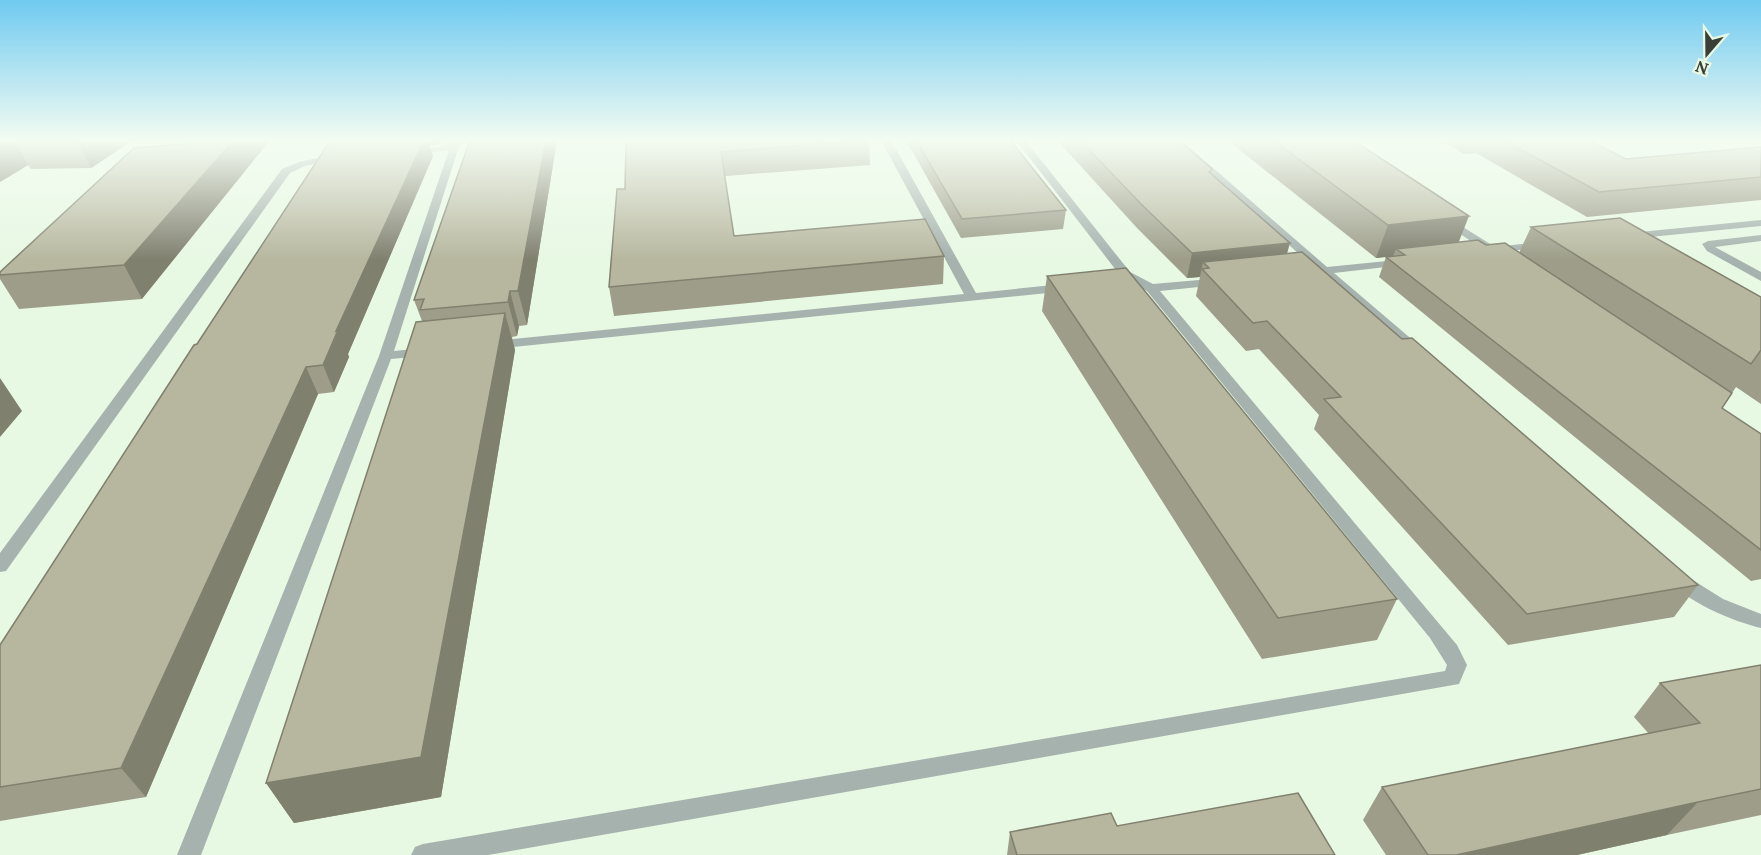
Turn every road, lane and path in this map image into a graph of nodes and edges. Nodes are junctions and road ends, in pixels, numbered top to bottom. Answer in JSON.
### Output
{"nodes":[{"id":1,"x":280,"y":180,"type":"edge"},
{"id":2,"x":447,"y":180,"type":"edge"},
{"id":3,"x":908,"y":180,"type":"edge"},
{"id":4,"x":1051,"y":180,"type":"edge"},
{"id":5,"x":1221,"y":180,"type":"edge"},
{"id":6,"x":1434,"y":212,"type":"edge"},
{"id":7,"x":1761,"y":223,"type":"edge"},
{"id":8,"x":1616,"y":237,"type":"edge"},
{"id":9,"x":1761,"y":238,"type":"edge"},
{"id":10,"x":1548,"y":245,"type":"edge"},
{"id":11,"x":1492,"y":251,"type":"junction"},
{"id":12,"x":1468,"y":254,"type":"edge"},
{"id":13,"x":1421,"y":259,"type":"edge"},
{"id":14,"x":1511,"y":264,"type":"edge"},
{"id":15,"x":1326,"y":270,"type":"junction"},
{"id":16,"x":1302,"y":273,"type":"edge"},
{"id":17,"x":1761,"y":277,"type":"edge"},
{"id":18,"x":1233,"y":280,"type":"edge"},
{"id":19,"x":1112,"y":283,"type":"edge"},
{"id":20,"x":1143,"y":284,"type":"junction"},
{"id":21,"x":1077,"y":286,"type":"edge"},
{"id":22,"x":972,"y":297,"type":"junction"},
{"id":23,"x":480,"y":346,"type":"edge"},
{"id":24,"x":433,"y":351,"type":"edge"},
{"id":25,"x":386,"y":356,"type":"junction"},
{"id":26,"x":1431,"y":363,"type":"edge"},
{"id":27,"x":0,"y":566,"type":"edge"},
{"id":28,"x":1668,"y":569,"type":"edge"},
{"id":29,"x":1761,"y":621,"type":"edge"},
{"id":30,"x":189,"y":855,"type":"edge"},
{"id":31,"x":423,"y":855,"type":"edge"}],
"edges":[{"from":1,"to":27,"type":"lane"},
{"from":2,"to":25,"type":"lane"},
{"from":3,"to":22,"type":"lane"},
{"from":4,"to":20,"type":"lane"},
{"from":5,"to":15,"type":"lane"},
{"from":6,"to":11,"type":"lane"},
{"from":7,"to":8,"type":"lane"},
{"from":9,"to":17,"type":"lane"},
{"from":10,"to":11,"type":"lane"},
{"from":11,"to":12,"type":"lane"},
{"from":11,"to":14,"type":"lane"},
{"from":13,"to":15,"type":"lane"},
{"from":15,"to":16,"type":"lane"},
{"from":15,"to":26,"type":"lane"},
{"from":18,"to":20,"type":"lane"},
{"from":19,"to":20,"type":"lane"},
{"from":20,"to":31,"type":"lane"},
{"from":21,"to":22,"type":"lane"},
{"from":22,"to":23,"type":"lane"},
{"from":24,"to":25,"type":"lane"},
{"from":25,"to":30,"type":"lane"},
{"from":28,"to":29,"type":"lane"}]}
